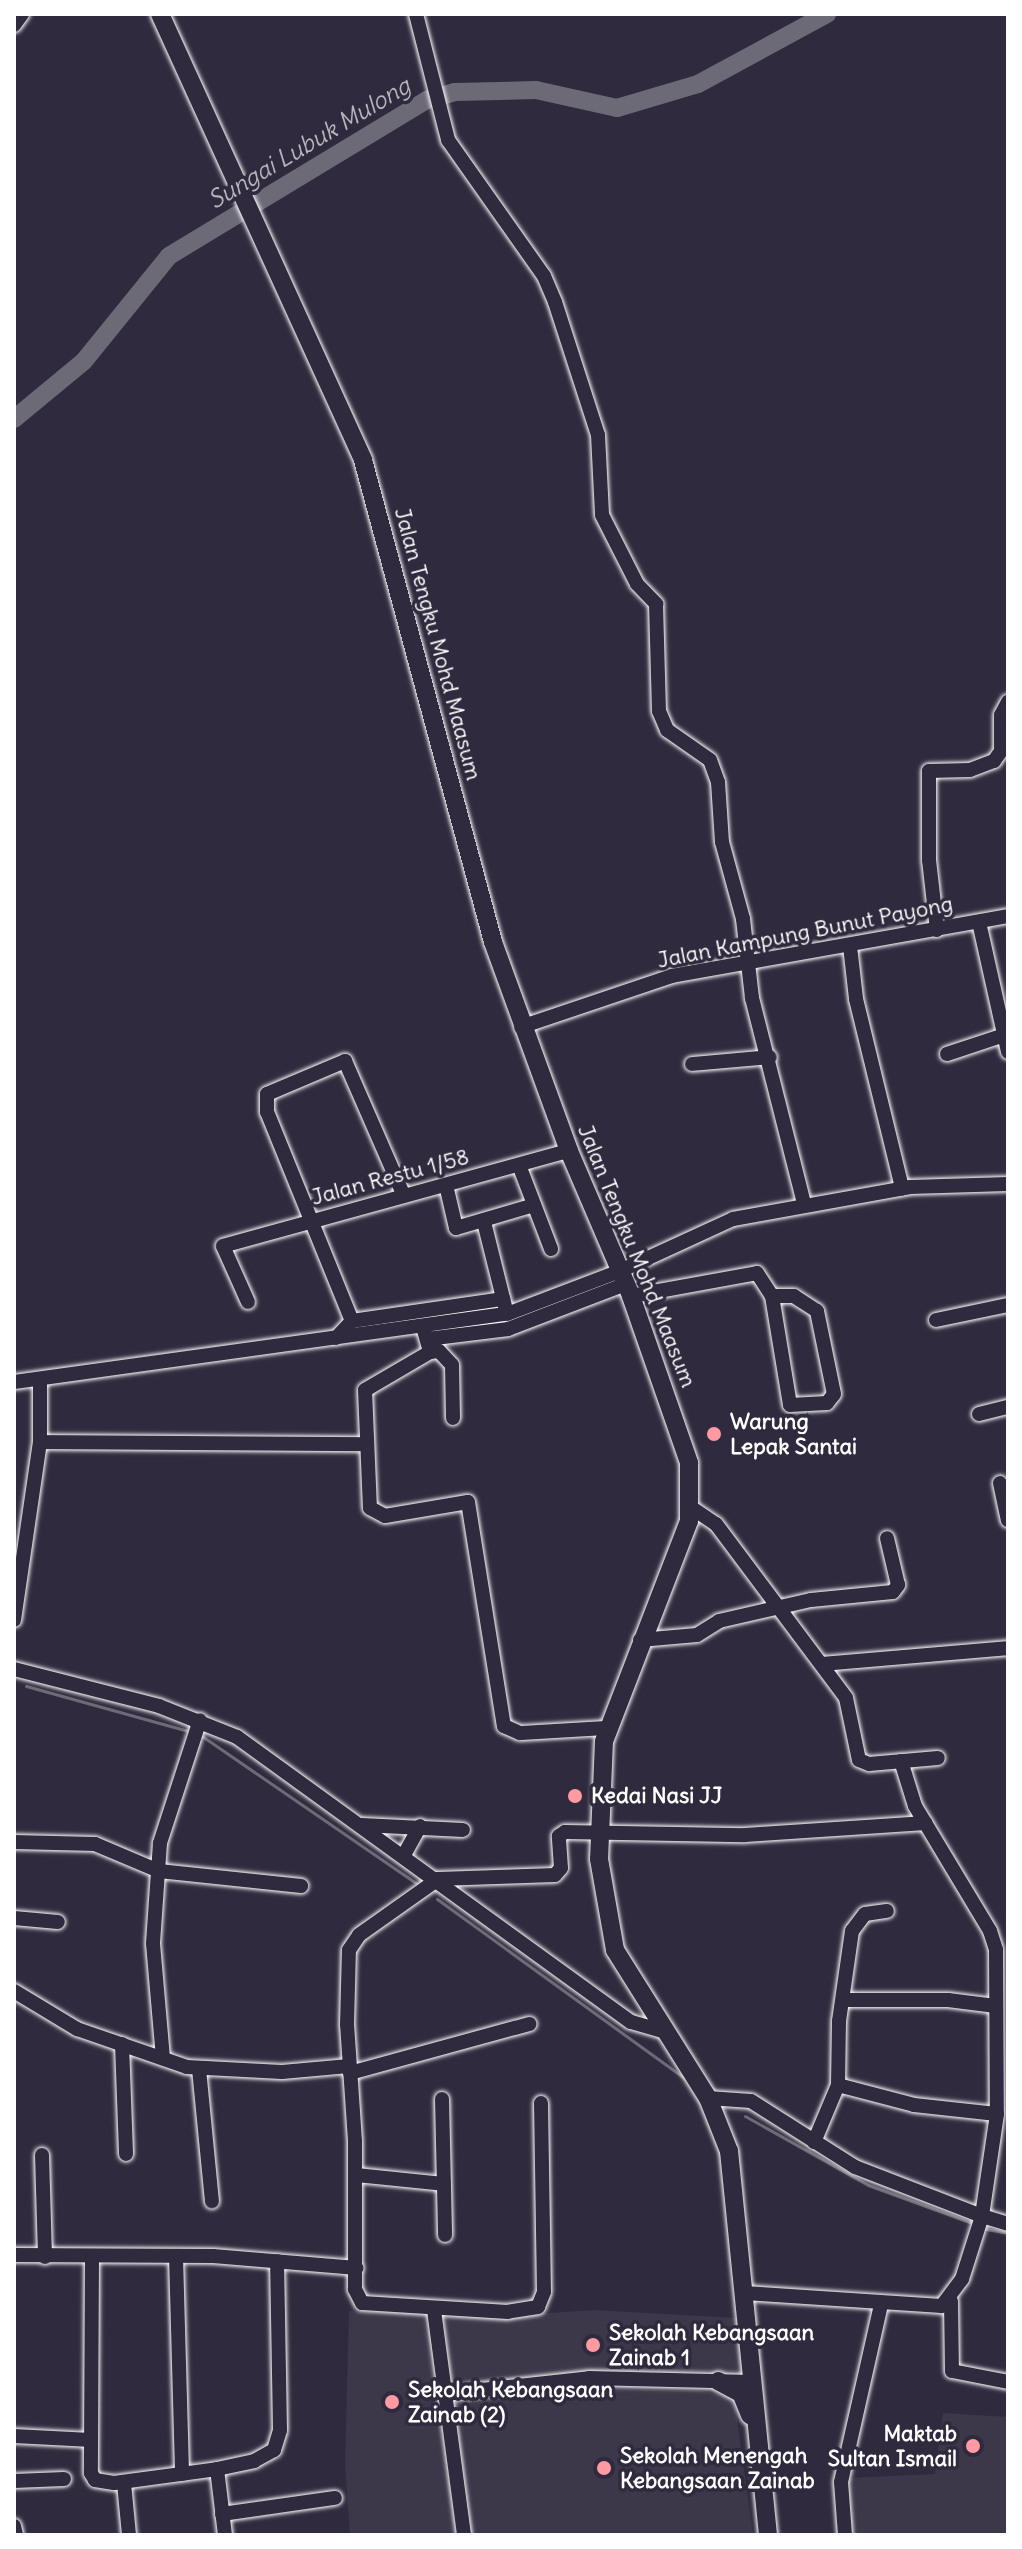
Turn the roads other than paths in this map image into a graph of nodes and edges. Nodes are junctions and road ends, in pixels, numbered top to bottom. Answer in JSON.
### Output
{"nodes":[{"id":1,"x":160,"y":14,"type":"edge"},
{"id":2,"x":416,"y":14,"type":"edge"},
{"id":3,"x":1008,"y":702,"type":"edge"},
{"id":4,"x":1008,"y":916,"type":"edge"},
{"id":5,"x":979,"y":922,"type":"junction"},
{"id":6,"x":937,"y":930,"type":"junction"},
{"id":7,"x":850,"y":946,"type":"junction"},
{"id":8,"x":747,"y":962,"type":"junction"},
{"id":9,"x":521,"y":1027,"type":"junction"},
{"id":10,"x":1004,"y":1035,"type":"junction"},
{"id":11,"x":1008,"y":1052,"type":"edge"},
{"id":12,"x":947,"y":1054,"type":"dead end"},
{"id":13,"x":770,"y":1057,"type":"junction"},
{"id":14,"x":692,"y":1064,"type":"dead end"},
{"id":15,"x":569,"y":1151,"type":"junction"},
{"id":16,"x":519,"y":1165,"type":"junction"},
{"id":17,"x":1008,"y":1184,"type":"edge"},
{"id":18,"x":446,"y":1185,"type":"junction"},
{"id":19,"x":902,"y":1188,"type":"junction"},
{"id":20,"x":404,"y":1196,"type":"junction"},
{"id":21,"x":804,"y":1203,"type":"junction"},
{"id":22,"x":534,"y":1205,"type":"junction"},
{"id":23,"x":310,"y":1222,"type":"junction"},
{"id":24,"x":484,"y":1222,"type":"junction"},
{"id":25,"x":551,"y":1249,"type":"dead end"},
{"id":26,"x":626,"y":1284,"type":"junction"},
{"id":27,"x":772,"y":1296,"type":"junction"},
{"id":28,"x":503,"y":1299,"type":"junction"},
{"id":29,"x":248,"y":1302,"type":"dead end"},
{"id":30,"x":1008,"y":1305,"type":"edge"},
{"id":31,"x":507,"y":1314,"type":"junction"},
{"id":32,"x":936,"y":1320,"type":"dead end"},
{"id":33,"x":352,"y":1321,"type":"junction"},
{"id":34,"x":336,"y":1338,"type":"junction"},
{"id":35,"x":427,"y":1339,"type":"junction"},
{"id":36,"x":40,"y":1380,"type":"junction"},
{"id":37,"x":14,"y":1382,"type":"edge"},
{"id":38,"x":1008,"y":1407,"type":"edge"},
{"id":39,"x":979,"y":1414,"type":"dead end"},
{"id":40,"x":453,"y":1418,"type":"dead end"},
{"id":41,"x":40,"y":1442,"type":"junction"},
{"id":42,"x":365,"y":1444,"type":"junction"},
{"id":43,"x":1000,"y":1483,"type":"dead end"},
{"id":44,"x":692,"y":1508,"type":"junction"},
{"id":45,"x":1008,"y":1520,"type":"edge"},
{"id":46,"x":887,"y":1538,"type":"dead end"},
{"id":47,"x":778,"y":1608,"type":"junction"},
{"id":48,"x":14,"y":1620,"type":"edge"},
{"id":49,"x":640,"y":1640,"type":"junction"},
{"id":50,"x":1008,"y":1648,"type":"edge"},
{"id":51,"x":823,"y":1664,"type":"junction"},
{"id":52,"x":14,"y":1669,"type":"edge"},
{"id":53,"x":607,"y":1728,"type":"junction"},
{"id":54,"x":197,"y":1729,"type":"junction"},
{"id":55,"x":938,"y":1758,"type":"dead end"},
{"id":56,"x":901,"y":1761,"type":"junction"},
{"id":57,"x":926,"y":1823,"type":"junction"},
{"id":58,"x":361,"y":1825,"type":"junction"},
{"id":59,"x":420,"y":1826,"type":"junction"},
{"id":60,"x":463,"y":1830,"type":"dead end"},
{"id":61,"x":599,"y":1831,"type":"junction"},
{"id":62,"x":14,"y":1842,"type":"edge"},
{"id":63,"x":404,"y":1855,"type":"junction"},
{"id":64,"x":159,"y":1871,"type":"junction"},
{"id":65,"x":438,"y":1879,"type":"junction"},
{"id":66,"x":301,"y":1886,"type":"dead end"},
{"id":67,"x":887,"y":1911,"type":"dead end"},
{"id":68,"x":14,"y":1918,"type":"edge"},
{"id":69,"x":58,"y":1922,"type":"dead end"},
{"id":70,"x":14,"y":1991,"type":"edge"},
{"id":71,"x":843,"y":2000,"type":"junction"},
{"id":72,"x":1000,"y":2003,"type":"edge"},
{"id":73,"x":529,"y":2024,"type":"dead end"},
{"id":74,"x":663,"y":2031,"type":"junction"},
{"id":75,"x":122,"y":2044,"type":"junction"},
{"id":76,"x":163,"y":2058,"type":"junction"},
{"id":77,"x":199,"y":2069,"type":"junction"},
{"id":78,"x":349,"y":2069,"type":"junction"},
{"id":79,"x":838,"y":2085,"type":"junction"},
{"id":80,"x":708,"y":2098,"type":"junction"},
{"id":81,"x":442,"y":2099,"type":"dead end"},
{"id":82,"x":541,"y":2103,"type":"dead end"},
{"id":83,"x":997,"y":2114,"type":"junction"},
{"id":84,"x":814,"y":2142,"type":"junction"},
{"id":85,"x":126,"y":2154,"type":"dead end"},
{"id":86,"x":42,"y":2155,"type":"dead end"},
{"id":87,"x":356,"y":2175,"type":"junction"},
{"id":88,"x":444,"y":2184,"type":"junction"},
{"id":89,"x":212,"y":2201,"type":"dead end"},
{"id":90,"x":982,"y":2216,"type":"junction"},
{"id":91,"x":1008,"y":2224,"type":"edge"},
{"id":92,"x":445,"y":2235,"type":"dead end"},
{"id":93,"x":14,"y":2255,"type":"edge"},
{"id":94,"x":176,"y":2256,"type":"junction"},
{"id":95,"x":45,"y":2257,"type":"junction"},
{"id":96,"x":92,"y":2258,"type":"junction"},
{"id":97,"x":277,"y":2261,"type":"junction"},
{"id":98,"x":356,"y":2268,"type":"junction"},
{"id":99,"x":744,"y":2293,"type":"junction"},
{"id":100,"x":951,"y":2301,"type":"junction"},
{"id":101,"x":881,"y":2304,"type":"junction"},
{"id":102,"x":434,"y":2310,"type":"junction"},
{"id":103,"x":718,"y":2381,"type":"junction"},
{"id":104,"x":753,"y":2382,"type":"junction"},
{"id":105,"x":1008,"y":2382,"type":"edge"},
{"id":106,"x":445,"y":2394,"type":"junction"},
{"id":107,"x":14,"y":2436,"type":"edge"},
{"id":108,"x":757,"y":2437,"type":"junction"},
{"id":109,"x":91,"y":2440,"type":"junction"},
{"id":110,"x":217,"y":2469,"type":"junction"},
{"id":111,"x":182,"y":2474,"type":"junction"},
{"id":112,"x":64,"y":2479,"type":"dead end"},
{"id":113,"x":14,"y":2481,"type":"edge"},
{"id":114,"x":124,"y":2483,"type":"junction"},
{"id":115,"x":335,"y":2498,"type":"dead end"},
{"id":116,"x":222,"y":2514,"type":"junction"},
{"id":117,"x":14,"y":2526,"type":"edge"},
{"id":118,"x":16,"y":2535,"type":"edge"},
{"id":119,"x":129,"y":2535,"type":"edge"},
{"id":120,"x":225,"y":2535,"type":"edge"},
{"id":121,"x":464,"y":2535,"type":"edge"},
{"id":122,"x":768,"y":2535,"type":"edge"},
{"id":123,"x":845,"y":2535,"type":"edge"}],
"edges":[{"from":1,"to":9,"type":"main road","name":"Jalan Tengku Mohd Maasum"},
{"from":2,"to":8,"type":"street"},
{"from":3,"to":6,"type":"street"},
{"from":4,"to":5,"type":"street","name":"Jalan Kampung Bunut Payong"},
{"from":5,"to":6,"type":"street","name":"Jalan Kampung Bunut Payong"},
{"from":5,"to":10,"type":"street"},
{"from":6,"to":7,"type":"street","name":"Jalan Kampung Bunut Payong"},
{"from":7,"to":8,"type":"street","name":"Jalan Kampung Bunut Payong"},
{"from":7,"to":19,"type":"street"},
{"from":8,"to":9,"type":"street","name":"Jalan Kampung Bunut Payong"},
{"from":8,"to":13,"type":"street"},
{"from":9,"to":15,"type":"main road","name":"Jalan Tengku Mohd Maasum"},
{"from":10,"to":11,"type":"street"},
{"from":10,"to":12,"type":"street"},
{"from":13,"to":14,"type":"street"},
{"from":13,"to":21,"type":"street"},
{"from":15,"to":16,"type":"street","name":"Jalan Restu 1/58"},
{"from":15,"to":26,"type":"main road","name":"Jalan Tengku Mohd Maasum"},
{"from":16,"to":18,"type":"street","name":"Jalan Restu 1/58"},
{"from":16,"to":22,"type":"street"},
{"from":17,"to":19,"type":"street"},
{"from":18,"to":20,"type":"street","name":"Jalan Restu 1/58"},
{"from":18,"to":24,"type":"street"},
{"from":19,"to":21,"type":"street"},
{"from":20,"to":23,"type":"street","name":"Jalan Restu 1/58"},
{"from":20,"to":23,"type":"street"},
{"from":21,"to":26,"type":"street"},
{"from":22,"to":24,"type":"street"},
{"from":22,"to":25,"type":"street"},
{"from":23,"to":29,"type":"street","name":"Jalan Restu 1/58"},
{"from":23,"to":33,"type":"street"},
{"from":24,"to":28,"type":"street"},
{"from":26,"to":27,"type":"street"},
{"from":26,"to":31,"type":"street"},
{"from":26,"to":35,"type":"street"},
{"from":26,"to":44,"type":"main road","name":"Jalan Tengku Mohd Maasum"},
{"from":27,"to":27,"type":"street"},
{"from":28,"to":31,"type":"street"},
{"from":28,"to":33,"type":"street"},
{"from":30,"to":32,"type":"street"},
{"from":31,"to":35,"type":"street"},
{"from":33,"to":34,"type":"street"},
{"from":34,"to":35,"type":"street"},
{"from":34,"to":36,"type":"street"},
{"from":35,"to":40,"type":"street"},
{"from":35,"to":42,"type":"street"},
{"from":36,"to":37,"type":"street"},
{"from":36,"to":41,"type":"street"},
{"from":38,"to":39,"type":"street"},
{"from":41,"to":42,"type":"street"},
{"from":41,"to":48,"type":"street"},
{"from":42,"to":53,"type":"street"},
{"from":43,"to":45,"type":"street"},
{"from":44,"to":47,"type":"street"},
{"from":44,"to":49,"type":"main road","name":"Jalan Tengku Mohd Maasum"},
{"from":46,"to":47,"type":"street"},
{"from":47,"to":49,"type":"street"},
{"from":47,"to":51,"type":"street"},
{"from":49,"to":53,"type":"main road","name":"Jalan Tengku Mohd Maasum"},
{"from":50,"to":51,"type":"street"},
{"from":51,"to":56,"type":"street"},
{"from":52,"to":54,"type":"street"},
{"from":53,"to":61,"type":"main road","name":"Jalan Tengku Mohd Maasum"},
{"from":54,"to":58,"type":"street"},
{"from":54,"to":64,"type":"street"},
{"from":55,"to":56,"type":"street"},
{"from":56,"to":57,"type":"street"},
{"from":57,"to":61,"type":"street"},
{"from":57,"to":72,"type":"street"},
{"from":58,"to":59,"type":"street"},
{"from":58,"to":63,"type":"street"},
{"from":59,"to":60,"type":"street"},
{"from":59,"to":63,"type":"street"},
{"from":61,"to":65,"type":"street"},
{"from":61,"to":74,"type":"main road","name":"Jalan Tengku Mohd Maasum"},
{"from":62,"to":64,"type":"street"},
{"from":63,"to":65,"type":"street"},
{"from":64,"to":66,"type":"street"},
{"from":64,"to":76,"type":"street"},
{"from":65,"to":74,"type":"street"},
{"from":65,"to":78,"type":"street"},
{"from":67,"to":71,"type":"street"},
{"from":68,"to":69,"type":"street"},
{"from":70,"to":75,"type":"street"},
{"from":71,"to":72,"type":"street"},
{"from":71,"to":79,"type":"street"},
{"from":72,"to":83,"type":"street"},
{"from":73,"to":78,"type":"street"},
{"from":74,"to":80,"type":"main road","name":"Jalan Tengku Mohd Maasum"},
{"from":75,"to":76,"type":"street"},
{"from":75,"to":85,"type":"street"},
{"from":76,"to":77,"type":"street"},
{"from":77,"to":78,"type":"street"},
{"from":77,"to":89,"type":"street"},
{"from":78,"to":87,"type":"street"},
{"from":79,"to":83,"type":"street"},
{"from":79,"to":84,"type":"street"},
{"from":80,"to":84,"type":"street"},
{"from":80,"to":99,"type":"main road","name":"Jalan Tengku Mohd Maasum"},
{"from":81,"to":88,"type":"street"},
{"from":82,"to":102,"type":"street"},
{"from":83,"to":90,"type":"street"},
{"from":84,"to":90,"type":"street"},
{"from":86,"to":95,"type":"street"},
{"from":87,"to":88,"type":"street"},
{"from":87,"to":98,"type":"street"},
{"from":88,"to":92,"type":"street"},
{"from":90,"to":91,"type":"street"},
{"from":90,"to":100,"type":"street"},
{"from":93,"to":95,"type":"street"},
{"from":94,"to":96,"type":"street"},
{"from":94,"to":97,"type":"street"},
{"from":94,"to":111,"type":"street"},
{"from":95,"to":96,"type":"street"},
{"from":96,"to":109,"type":"street"},
{"from":97,"to":98,"type":"street"},
{"from":97,"to":110,"type":"street"},
{"from":98,"to":102,"type":"street"},
{"from":99,"to":101,"type":"street"},
{"from":99,"to":104,"type":"main road","name":"Jalan Tengku Mohd Maasum"},
{"from":100,"to":101,"type":"street"},
{"from":100,"to":105,"type":"street"},
{"from":101,"to":123,"type":"street"},
{"from":102,"to":106,"type":"street"},
{"from":103,"to":104,"type":"street"},
{"from":103,"to":106,"type":"street"},
{"from":103,"to":108,"type":"main road"},
{"from":104,"to":108,"type":"main road","name":"Jalan Tengku Mohd Maasum"},
{"from":106,"to":121,"type":"street"},
{"from":107,"to":109,"type":"street"},
{"from":108,"to":122,"type":"main road","name":"Jalan Tengku Mohd Maasum"},
{"from":109,"to":114,"type":"street"},
{"from":110,"to":111,"type":"street"},
{"from":110,"to":116,"type":"street"},
{"from":111,"to":114,"type":"street"},
{"from":112,"to":113,"type":"street"},
{"from":114,"to":119,"type":"street"},
{"from":115,"to":116,"type":"street"},
{"from":116,"to":120,"type":"street"},
{"from":117,"to":118,"type":"street"}]}
